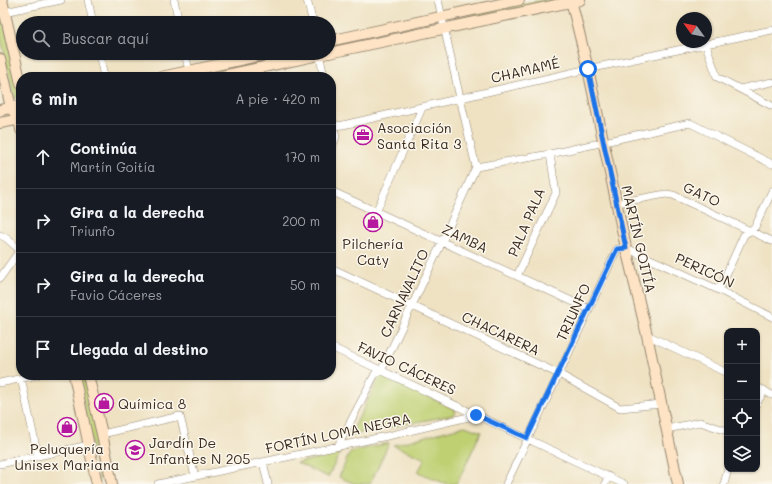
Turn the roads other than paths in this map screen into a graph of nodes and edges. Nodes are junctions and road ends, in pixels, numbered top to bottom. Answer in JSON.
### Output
{"nodes":[{"id":1,"x":2,"y":0,"type":"edge"},
{"id":2,"x":61,"y":0,"type":"edge"},
{"id":3,"x":88,"y":0,"type":"edge"},
{"id":4,"x":174,"y":0,"type":"edge"},
{"id":5,"x":307,"y":0,"type":"edge"},
{"id":6,"x":438,"y":0,"type":"edge"},
{"id":7,"x":519,"y":0,"type":"edge"},
{"id":8,"x":574,"y":1,"type":"edge"},
{"id":9,"x":3,"y":13,"type":"edge"},
{"id":10,"x":91,"y":16,"type":"edge"},
{"id":11,"x":177,"y":16,"type":"edge"},
{"id":12,"x":311,"y":16,"type":"edge"},
{"id":13,"x":442,"y":17,"type":"junction"},
{"id":14,"x":445,"y":28,"type":"junction"},
{"id":15,"x":772,"y":30,"type":"edge"},
{"id":16,"x":336,"y":40,"type":"edge"},
{"id":17,"x":712,"y":44,"type":"edge"},
{"id":18,"x":691,"y":48,"type":"edge"},
{"id":19,"x":707,"y":48,"type":"edge"},
{"id":20,"x":336,"y":51,"type":"edge"},
{"id":21,"x":0,"y":59,"type":"edge"},
{"id":22,"x":100,"y":60,"type":"edge"},
{"id":23,"x":187,"y":60,"type":"edge"},
{"id":24,"x":245,"y":60,"type":"edge"},
{"id":25,"x":293,"y":60,"type":"edge"},
{"id":26,"x":324,"y":60,"type":"edge"},
{"id":27,"x":588,"y":69,"type":"junction"},
{"id":28,"x":18,"y":72,"type":"edge"},
{"id":29,"x":103,"y":72,"type":"edge"},
{"id":30,"x":190,"y":72,"type":"edge"},
{"id":31,"x":198,"y":72,"type":"edge"},
{"id":32,"x":240,"y":72,"type":"edge"},
{"id":33,"x":324,"y":72,"type":"edge"},
{"id":34,"x":772,"y":82,"type":"edge"},
{"id":35,"x":740,"y":89,"type":"junction"},
{"id":36,"x":460,"y":98,"type":"junction"},
{"id":37,"x":772,"y":106,"type":"edge"},
{"id":38,"x":16,"y":107,"type":"edge"},
{"id":39,"x":422,"y":108,"type":"junction"},
{"id":40,"x":0,"y":110,"type":"edge"},
{"id":41,"x":16,"y":120,"type":"edge"},
{"id":42,"x":0,"y":123,"type":"edge"},
{"id":43,"x":336,"y":126,"type":"edge"},
{"id":44,"x":604,"y":142,"type":"junction"},
{"id":45,"x":550,"y":154,"type":"junction"},
{"id":46,"x":772,"y":164,"type":"edge"},
{"id":47,"x":476,"y":167,"type":"junction"},
{"id":48,"x":772,"y":191,"type":"edge"},
{"id":49,"x":336,"y":193,"type":"edge"},
{"id":50,"x":617,"y":203,"type":"junction"},
{"id":51,"x":376,"y":212,"type":"junction"},
{"id":52,"x":750,"y":230,"type":"junction"},
{"id":53,"x":0,"y":235,"type":"edge"},
{"id":54,"x":772,"y":241,"type":"edge"},
{"id":55,"x":442,"y":242,"type":"junction"},
{"id":56,"x":16,"y":247,"type":"edge"},
{"id":57,"x":626,"y":248,"type":"junction"},
{"id":58,"x":16,"y":256,"type":"edge"},
{"id":59,"x":336,"y":270,"type":"edge"},
{"id":60,"x":517,"y":276,"type":"junction"},
{"id":61,"x":0,"y":278,"type":"edge"},
{"id":62,"x":719,"y":290,"type":"junction"},
{"id":63,"x":412,"y":306,"type":"junction"},
{"id":64,"x":589,"y":309,"type":"junction"},
{"id":65,"x":772,"y":316,"type":"edge"},
{"id":66,"x":647,"y":335,"type":"junction"},
{"id":67,"x":336,"y":349,"type":"edge"},
{"id":68,"x":381,"y":371,"type":"junction"},
{"id":69,"x":724,"y":372,"type":"edge"},
{"id":70,"x":559,"y":374,"type":"junction"},
{"id":71,"x":16,"y":379,"type":"edge"},
{"id":72,"x":21,"y":380,"type":"edge"},
{"id":73,"x":75,"y":380,"type":"edge"},
{"id":74,"x":89,"y":380,"type":"edge"},
{"id":75,"x":0,"y":383,"type":"edge"},
{"id":76,"x":760,"y":389,"type":"edge"},
{"id":77,"x":772,"y":394,"type":"edge"},
{"id":78,"x":661,"y":404,"type":"junction"},
{"id":79,"x":476,"y":415,"type":"junction"},
{"id":80,"x":667,"y":429,"type":"junction"},
{"id":81,"x":724,"y":430,"type":"edge"},
{"id":82,"x":102,"y":434,"type":"junction"},
{"id":83,"x":527,"y":438,"type":"junction"},
{"id":84,"x":89,"y":445,"type":"junction"},
{"id":85,"x":338,"y":446,"type":"junction"},
{"id":86,"x":38,"y":456,"type":"junction"},
{"id":87,"x":263,"y":462,"type":"junction"},
{"id":88,"x":0,"y":464,"type":"edge"},
{"id":89,"x":727,"y":472,"type":"edge"},
{"id":90,"x":195,"y":476,"type":"junction"},
{"id":91,"x":608,"y":476,"type":"junction"},
{"id":92,"x":97,"y":484,"type":"edge"},
{"id":93,"x":112,"y":484,"type":"edge"},
{"id":94,"x":158,"y":484,"type":"edge"},
{"id":95,"x":268,"y":484,"type":"edge"},
{"id":96,"x":506,"y":484,"type":"edge"},
{"id":97,"x":605,"y":484,"type":"edge"},
{"id":98,"x":624,"y":484,"type":"edge"},
{"id":99,"x":678,"y":484,"type":"edge"},
{"id":100,"x":724,"y":484,"type":"edge"}],
"edges":[{"from":1,"to":9,"type":"main road"},
{"from":2,"to":9,"type":"street"},
{"from":3,"to":10,"type":"street"},
{"from":4,"to":11,"type":"street"},
{"from":5,"to":12,"type":"street"},
{"from":6,"to":13,"type":"street"},
{"from":7,"to":13,"type":"main road"},
{"from":8,"to":14,"type":"main road"},
{"from":8,"to":27,"type":"main road","name":"MARTÍN GOITÍA"},
{"from":9,"to":28,"type":"main road"},
{"from":13,"to":14,"type":"street"},
{"from":13,"to":16,"type":"main road"},
{"from":14,"to":20,"type":"main road"},
{"from":14,"to":36,"type":"street"},
{"from":15,"to":17,"type":"street","name":"CHAMAMÉ"},
{"from":18,"to":27,"type":"street","name":"CHAMAMÉ"},
{"from":19,"to":35,"type":"street"},
{"from":21,"to":38,"type":"main road"},
{"from":22,"to":29,"type":"street"},
{"from":23,"to":30,"type":"street"},
{"from":24,"to":31,"type":"main road"},
{"from":25,"to":32,"type":"main road"},
{"from":26,"to":33,"type":"street"},
{"from":27,"to":36,"type":"street","name":"CHAMAMÉ"},
{"from":27,"to":44,"type":"main road","name":"MARTÍN GOITÍA"},
{"from":34,"to":35,"type":"street"},
{"from":35,"to":37,"type":"street"},
{"from":36,"to":39,"type":"street","name":"CHAMAMÉ"},
{"from":36,"to":47,"type":"street"},
{"from":38,"to":40,"type":"main road"},
{"from":39,"to":43,"type":"street","name":"CHAMAMÉ"},
{"from":39,"to":51,"type":"street"},
{"from":41,"to":42,"type":"main road"},
{"from":44,"to":45,"type":"street"},
{"from":44,"to":46,"type":"street"},
{"from":44,"to":50,"type":"main road","name":"MARTÍN GOITÍA"},
{"from":45,"to":47,"type":"street"},
{"from":45,"to":60,"type":"street","name":"PALA PALA"},
{"from":47,"to":55,"type":"street","name":"CARNAVALITO"},
{"from":48,"to":52,"type":"street"},
{"from":49,"to":51,"type":"street","name":"ZAMBA"},
{"from":50,"to":52,"type":"street","name":"GATO"},
{"from":50,"to":57,"type":"main road","name":"MARTÍN GOITÍA"},
{"from":51,"to":55,"type":"street","name":"ZAMBA"},
{"from":52,"to":54,"type":"street","name":"GATO"},
{"from":52,"to":62,"type":"street"},
{"from":53,"to":56,"type":"street"},
{"from":55,"to":60,"type":"street","name":"ZAMBA"},
{"from":55,"to":63,"type":"street","name":"CARNAVALITO"},
{"from":57,"to":62,"type":"street","name":"PERICÓN"},
{"from":57,"to":64,"type":"street","name":"TRIUNFO"},
{"from":57,"to":66,"type":"main road","name":"MARTÍN GOITÍA"},
{"from":58,"to":61,"type":"street"},
{"from":59,"to":63,"type":"street","name":"CHACARERA"},
{"from":60,"to":64,"type":"street","name":"ZAMBA"},
{"from":62,"to":65,"type":"street","name":"PERICÓN"},
{"from":63,"to":68,"type":"street","name":"CARNAVALITO"},
{"from":63,"to":70,"type":"street","name":"CHACARERA"},
{"from":64,"to":70,"type":"street","name":"TRIUNFO"},
{"from":66,"to":69,"type":"street"},
{"from":66,"to":78,"type":"main road","name":"MARTÍN GOITÍA"},
{"from":67,"to":68,"type":"street","name":"FAVIO CÁCERES"},
{"from":68,"to":79,"type":"street","name":"FAVIO CÁCERES"},
{"from":68,"to":85,"type":"street","name":"CARNAVALITO"},
{"from":70,"to":78,"type":"street","name":"CHACARERA"},
{"from":70,"to":83,"type":"street","name":"TRIUNFO"},
{"from":71,"to":75,"type":"street"},
{"from":72,"to":86,"type":"street"},
{"from":73,"to":84,"type":"main road"},
{"from":74,"to":82,"type":"main road"},
{"from":76,"to":77,"type":"street"},
{"from":78,"to":80,"type":"main road","name":"MARTÍN GOITÍA"},
{"from":79,"to":83,"type":"street","name":"FAVIO CÁCERES"},
{"from":79,"to":85,"type":"street","name":"FORTÍN LOMA NEGRA"},
{"from":80,"to":81,"type":"street"},
{"from":80,"to":99,"type":"main road","name":"MARTÍN GOITÍA"},
{"from":82,"to":90,"type":"street"},
{"from":82,"to":93,"type":"main road"},
{"from":83,"to":91,"type":"street","name":"FAVIO CÁCERES"},
{"from":83,"to":96,"type":"street","name":"TRIUNFO"},
{"from":84,"to":86,"type":"street"},
{"from":84,"to":92,"type":"main road"},
{"from":85,"to":87,"type":"street","name":"FORTÍN LOMA NEGRA"},
{"from":86,"to":88,"type":"street"},
{"from":87,"to":90,"type":"street","name":"FORTÍN LOMA NEGRA"},
{"from":87,"to":95,"type":"street"},
{"from":89,"to":100,"type":"street"},
{"from":90,"to":94,"type":"street","name":"FORTÍN LOMA NEGRA"},
{"from":91,"to":97,"type":"street"},
{"from":91,"to":98,"type":"street","name":"FAVIO CÁCERES"}]}
